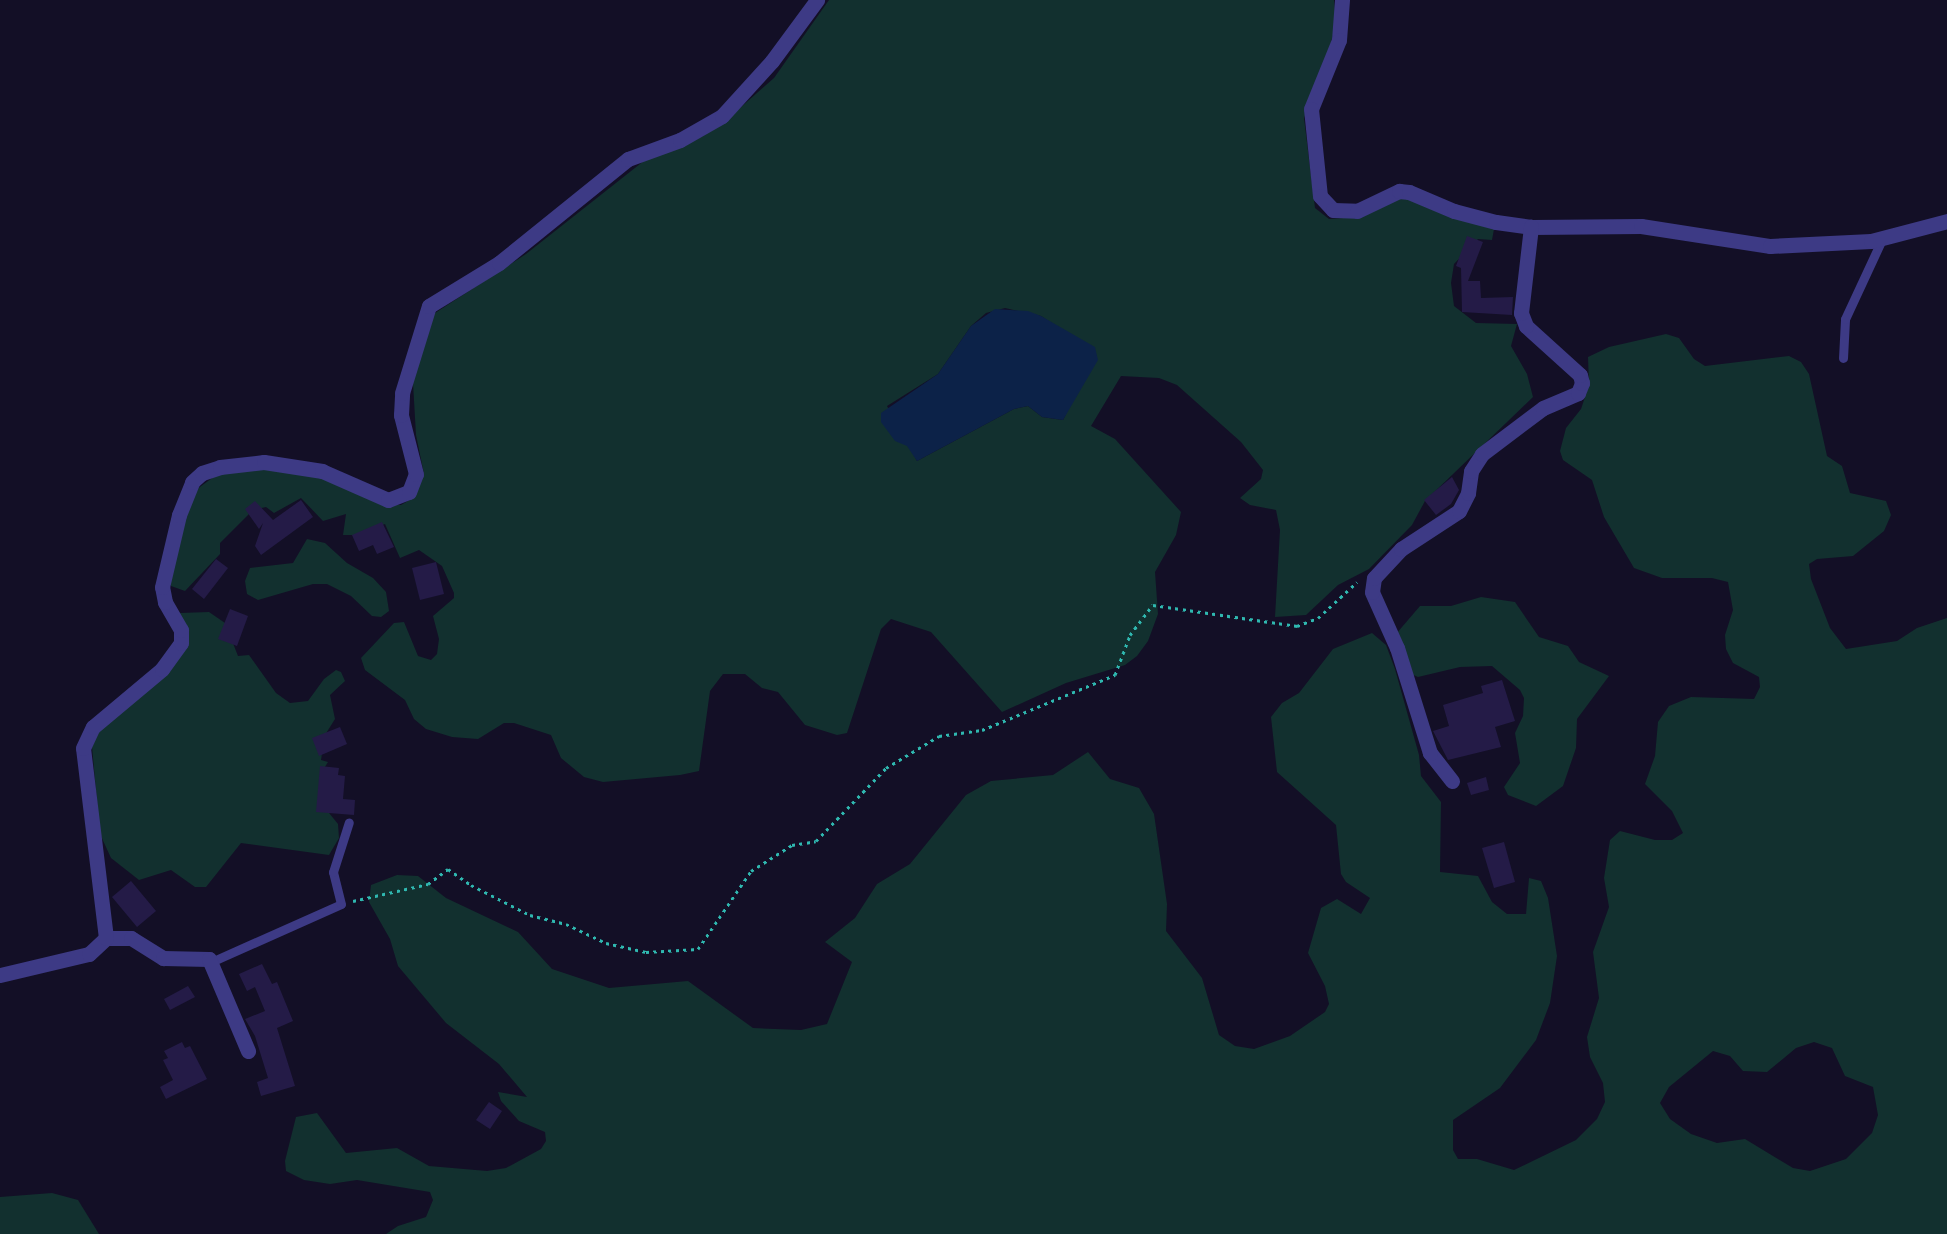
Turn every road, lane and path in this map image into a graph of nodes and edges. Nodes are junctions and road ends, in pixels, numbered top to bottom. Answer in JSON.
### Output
{"nodes":[{"id":1,"x":817,"y":0,"type":"edge"},
{"id":2,"x":1342,"y":0,"type":"edge"},
{"id":3,"x":1947,"y":221,"type":"edge"},
{"id":4,"x":1531,"y":227,"type":"junction"},
{"id":5,"x":1883,"y":237,"type":"junction"},
{"id":6,"x":1843,"y":358,"type":"dead end"},
{"id":7,"x":1374,"y":578,"type":"junction"},
{"id":8,"x":1452,"y":781,"type":"dead end"},
{"id":9,"x":349,"y":822,"type":"dead end"},
{"id":10,"x":341,"y":904,"type":"junction"},
{"id":11,"x":106,"y":938,"type":"junction"},
{"id":12,"x":211,"y":962,"type":"junction"},
{"id":13,"x":0,"y":975,"type":"edge"},
{"id":14,"x":248,"y":1051,"type":"dead end"}],
"edges":[{"from":1,"to":11,"type":"street"},
{"from":2,"to":4,"type":"street"},
{"from":3,"to":5,"type":"street"},
{"from":4,"to":5,"type":"street"},
{"from":4,"to":7,"type":"street"},
{"from":5,"to":6,"type":"lane"},
{"from":7,"to":8,"type":"street"},
{"from":7,"to":10,"type":"path"},
{"from":9,"to":10,"type":"lane"},
{"from":10,"to":12,"type":"lane"},
{"from":11,"to":12,"type":"street"},
{"from":11,"to":13,"type":"street"},
{"from":12,"to":14,"type":"street"}]}
